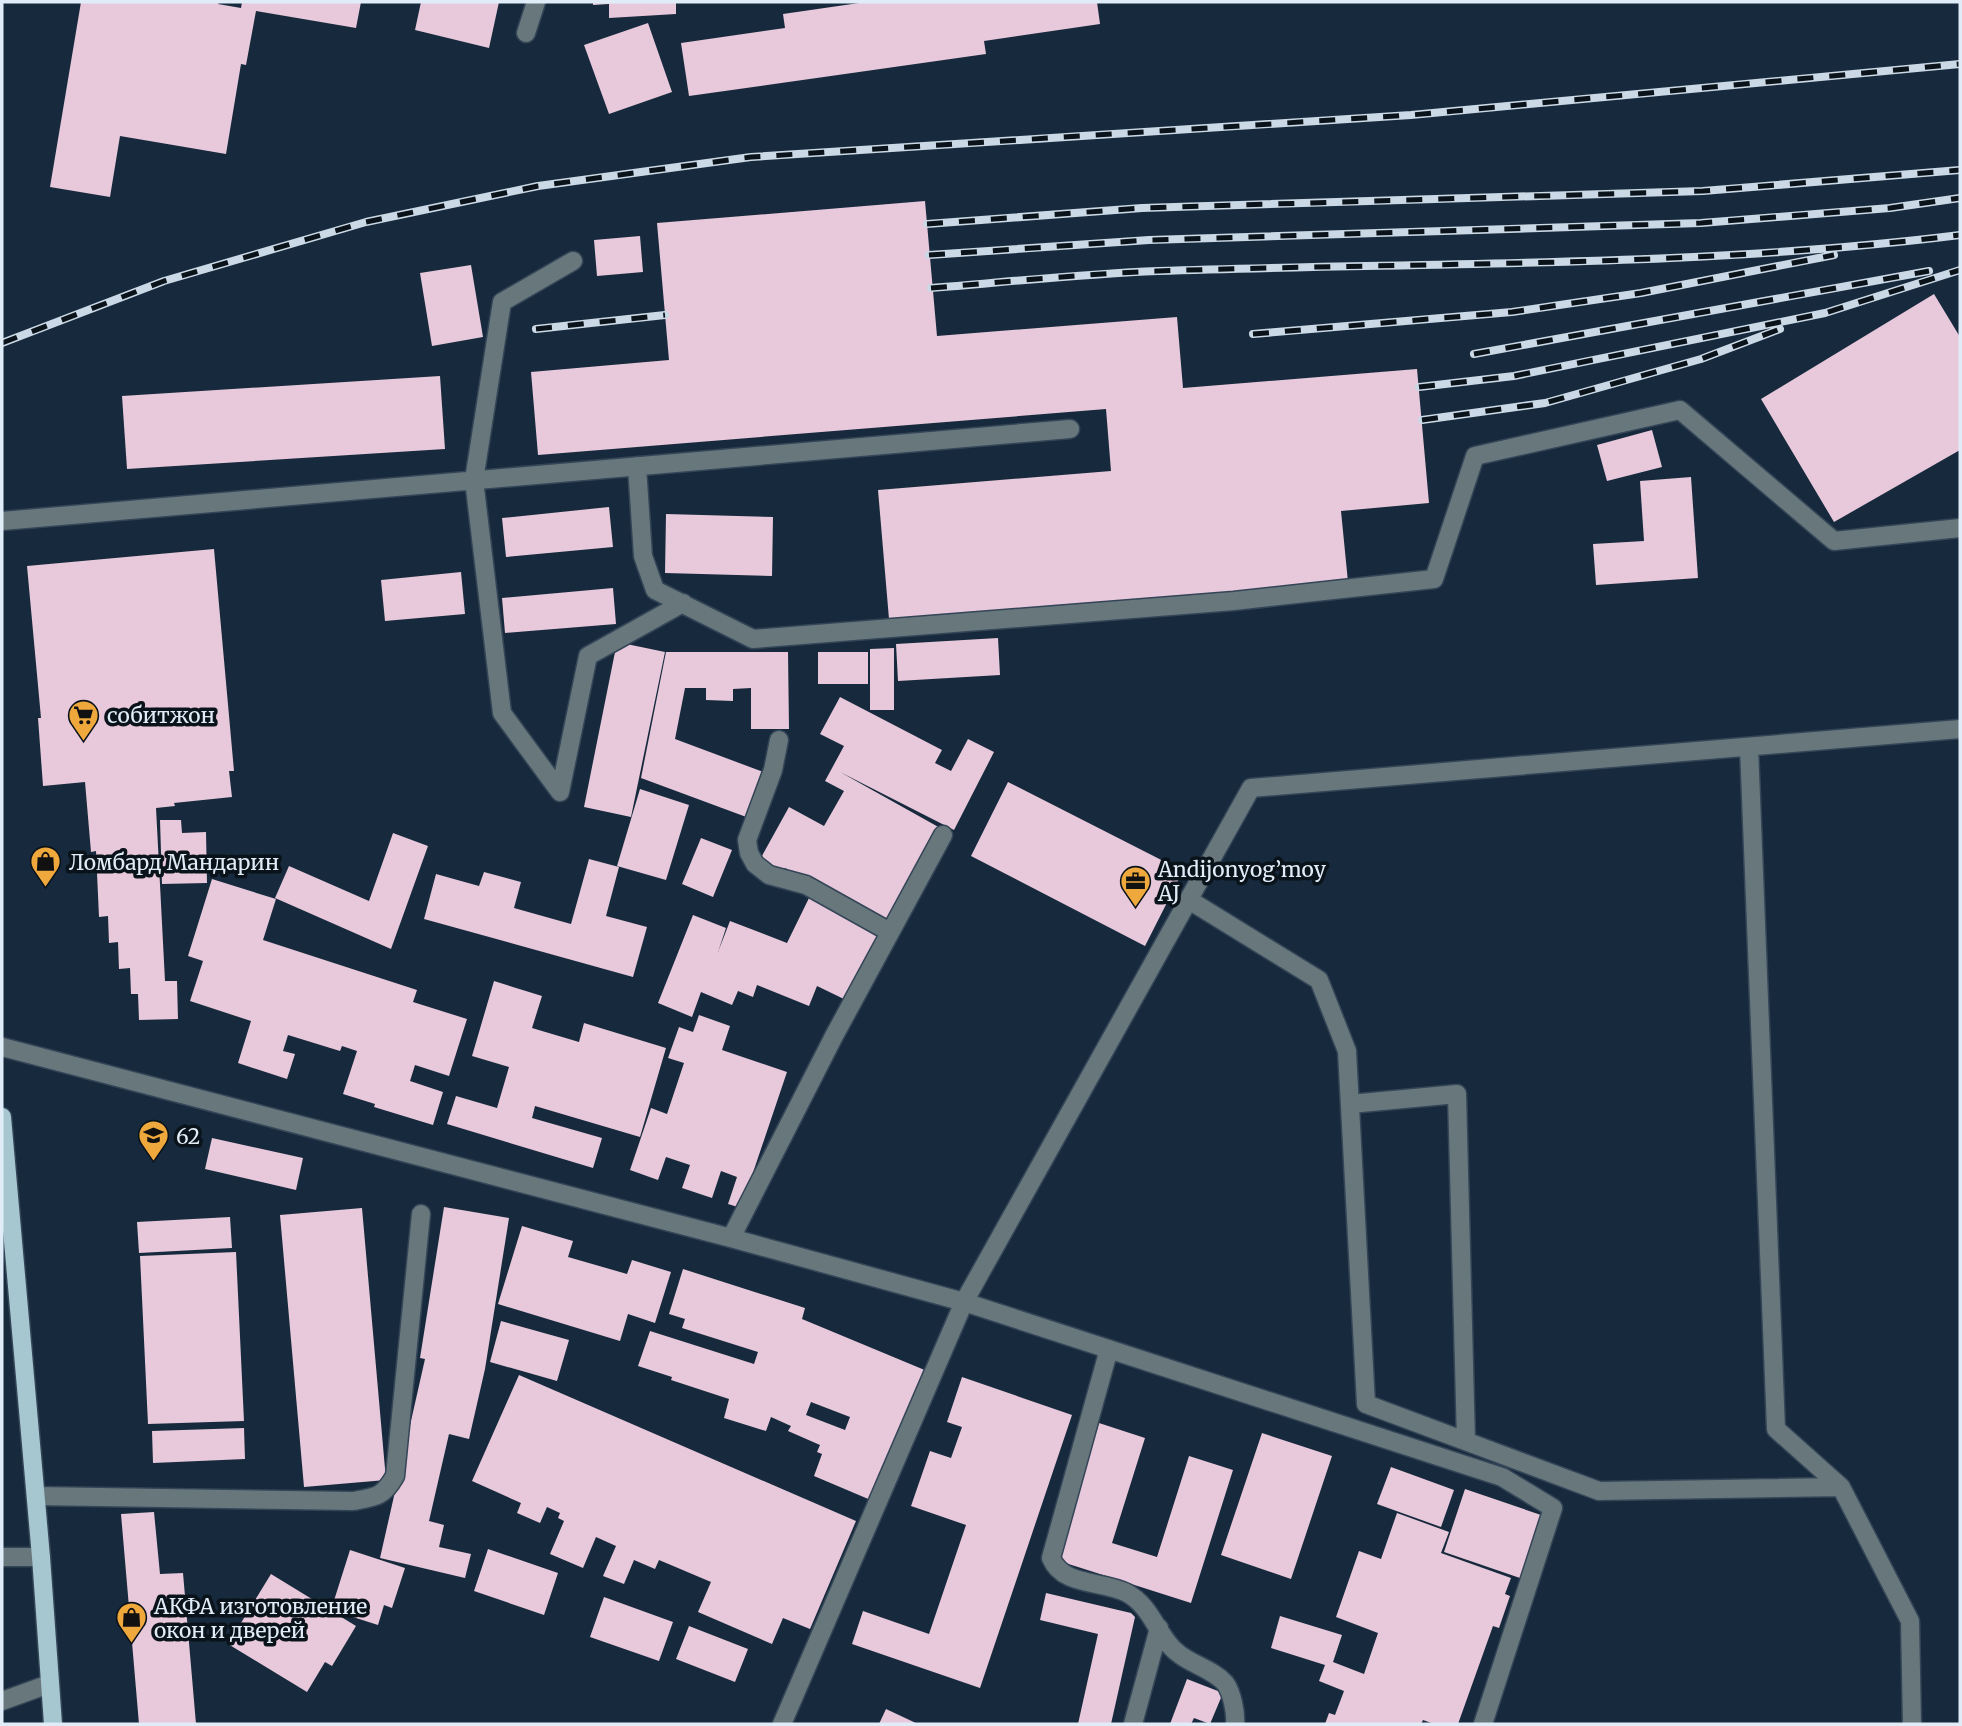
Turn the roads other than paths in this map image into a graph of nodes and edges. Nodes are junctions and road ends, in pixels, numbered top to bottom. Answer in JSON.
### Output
{"nodes":[{"id":1,"x":536,"y":2,"type":"edge"},
{"id":2,"x":526,"y":33,"type":"dead end"},
{"id":3,"x":573,"y":261,"type":"dead end"},
{"id":4,"x":1070,"y":429,"type":"dead end"},
{"id":5,"x":637,"y":466,"type":"junction"},
{"id":6,"x":474,"y":480,"type":"junction"},
{"id":7,"x":2,"y":521,"type":"edge"},
{"id":8,"x":1960,"y":528,"type":"edge"},
{"id":9,"x":683,"y":603,"type":"junction"},
{"id":10,"x":1960,"y":729,"type":"edge"},
{"id":11,"x":779,"y":740,"type":"dead end"},
{"id":12,"x":1749,"y":747,"type":"junction"},
{"id":13,"x":943,"y":835,"type":"dead end"},
{"id":14,"x":1189,"y":900,"type":"junction"},
{"id":15,"x":890,"y":932,"type":"junction"},
{"id":16,"x":2,"y":1047,"type":"edge"},
{"id":17,"x":1350,"y":1104,"type":"junction"},
{"id":18,"x":2,"y":1117,"type":"edge"},
{"id":19,"x":421,"y":1214,"type":"dead end"},
{"id":20,"x":731,"y":1238,"type":"junction"},
{"id":21,"x":964,"y":1302,"type":"junction"},
{"id":22,"x":1109,"y":1349,"type":"junction"},
{"id":23,"x":1466,"y":1441,"type":"junction"},
{"id":24,"x":1842,"y":1487,"type":"junction"},
{"id":25,"x":36,"y":1496,"type":"junction"},
{"id":26,"x":41,"y":1556,"type":"junction"},
{"id":27,"x":2,"y":1557,"type":"edge"},
{"id":28,"x":1159,"y":1628,"type":"junction"},
{"id":29,"x":49,"y":1684,"type":"junction"},
{"id":30,"x":2,"y":1701,"type":"edge"},
{"id":31,"x":53,"y":1724,"type":"edge"},
{"id":32,"x":782,"y":1724,"type":"edge"},
{"id":33,"x":1133,"y":1724,"type":"edge"},
{"id":34,"x":1235,"y":1724,"type":"edge"},
{"id":35,"x":1483,"y":1724,"type":"edge"},
{"id":36,"x":1912,"y":1724,"type":"edge"}],
"edges":[{"from":1,"to":2,"type":"street"},
{"from":3,"to":6,"type":"street"},
{"from":4,"to":5,"type":"street"},
{"from":5,"to":6,"type":"street"},
{"from":5,"to":9,"type":"street"},
{"from":6,"to":7,"type":"street"},
{"from":6,"to":9,"type":"street"},
{"from":8,"to":9,"type":"street"},
{"from":10,"to":12,"type":"street"},
{"from":11,"to":15,"type":"street"},
{"from":12,"to":14,"type":"street"},
{"from":12,"to":24,"type":"street"},
{"from":13,"to":15,"type":"street"},
{"from":14,"to":17,"type":"street"},
{"from":14,"to":21,"type":"street"},
{"from":15,"to":20,"type":"street"},
{"from":16,"to":20,"type":"street"},
{"from":17,"to":23,"type":"street"},
{"from":17,"to":23,"type":"street"},
{"from":18,"to":25,"type":"main road"},
{"from":19,"to":25,"type":"street"},
{"from":20,"to":21,"type":"street"},
{"from":21,"to":22,"type":"street"},
{"from":21,"to":32,"type":"street"},
{"from":22,"to":28,"type":"street"},
{"from":22,"to":35,"type":"street"},
{"from":23,"to":24,"type":"street"},
{"from":24,"to":36,"type":"street"},
{"from":25,"to":26,"type":"main road"},
{"from":26,"to":27,"type":"street"},
{"from":26,"to":29,"type":"main road"},
{"from":28,"to":33,"type":"street"},
{"from":28,"to":34,"type":"street"},
{"from":29,"to":30,"type":"street"},
{"from":29,"to":31,"type":"main road"}]}
